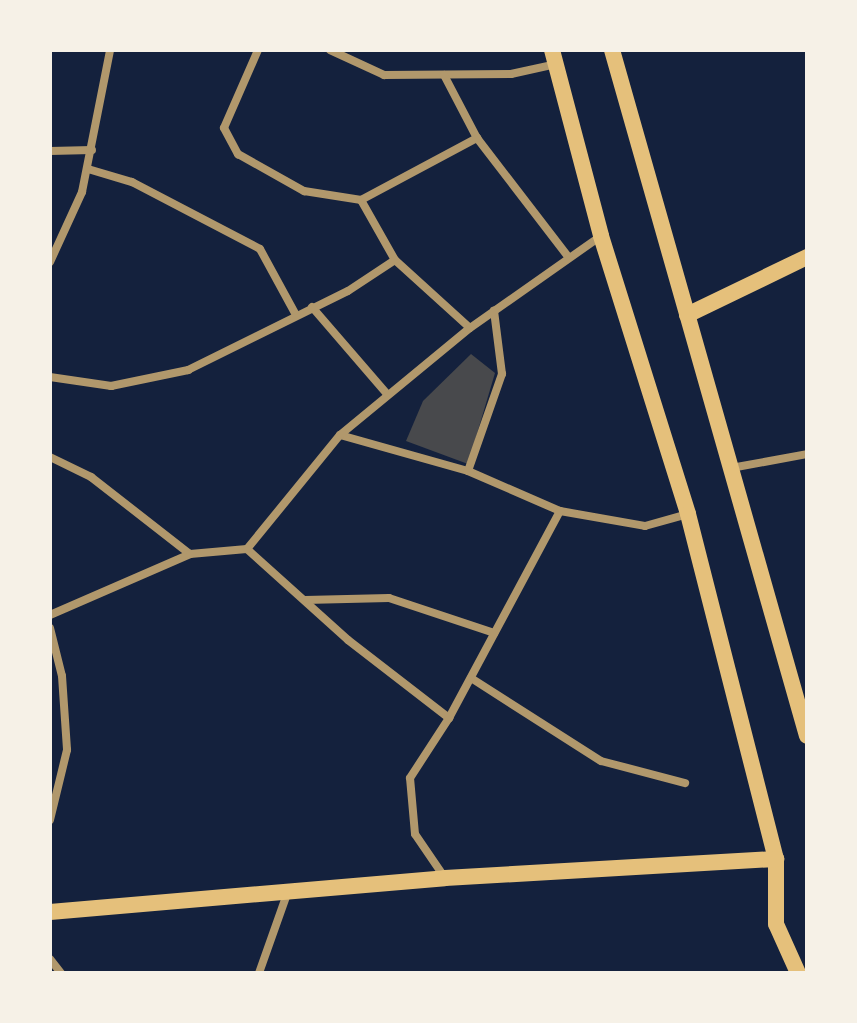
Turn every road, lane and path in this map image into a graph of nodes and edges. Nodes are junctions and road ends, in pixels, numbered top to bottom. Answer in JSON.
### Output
{"nodes":[{"id":1,"x":258,"y":50,"type":"edge"},
{"id":2,"x":330,"y":50,"type":"edge"},
{"id":3,"x":612,"y":50,"type":"edge"},
{"id":4,"x":106,"y":51,"type":"edge"},
{"id":5,"x":554,"y":57,"type":"edge"},
{"id":6,"x":444,"y":75,"type":"junction"},
{"id":7,"x":477,"y":138,"type":"junction"},
{"id":8,"x":92,"y":150,"type":"junction"},
{"id":9,"x":50,"y":151,"type":"edge"},
{"id":10,"x":88,"y":169,"type":"junction"},
{"id":11,"x":361,"y":200,"type":"junction"},
{"id":12,"x":601,"y":236,"type":"junction"},
{"id":13,"x":807,"y":257,"type":"edge"},
{"id":14,"x":569,"y":258,"type":"junction"},
{"id":15,"x":395,"y":260,"type":"junction"},
{"id":16,"x":50,"y":262,"type":"edge"},
{"id":17,"x":312,"y":307,"type":"junction"},
{"id":18,"x":494,"y":311,"type":"junction"},
{"id":19,"x":296,"y":315,"type":"junction"},
{"id":20,"x":687,"y":315,"type":"junction"},
{"id":21,"x":470,"y":328,"type":"junction"},
{"id":22,"x":50,"y":377,"type":"edge"},
{"id":23,"x":388,"y":395,"type":"junction"},
{"id":24,"x":340,"y":435,"type":"junction"},
{"id":25,"x":807,"y":454,"type":"edge"},
{"id":26,"x":50,"y":457,"type":"edge"},
{"id":27,"x":730,"y":468,"type":"junction"},
{"id":28,"x":468,"y":471,"type":"junction"},
{"id":29,"x":560,"y":511,"type":"junction"},
{"id":30,"x":688,"y":514,"type":"junction"},
{"id":31,"x":247,"y":549,"type":"junction"},
{"id":32,"x":190,"y":554,"type":"junction"},
{"id":33,"x":304,"y":600,"type":"junction"},
{"id":34,"x":50,"y":615,"type":"edge"},
{"id":35,"x":50,"y":628,"type":"edge"},
{"id":36,"x":494,"y":633,"type":"junction"},
{"id":37,"x":471,"y":678,"type":"junction"},
{"id":38,"x":449,"y":718,"type":"junction"},
{"id":39,"x":807,"y":736,"type":"edge"},
{"id":40,"x":685,"y":783,"type":"dead end"},
{"id":41,"x":50,"y":820,"type":"edge"},
{"id":42,"x":776,"y":859,"type":"junction"},
{"id":43,"x":445,"y":878,"type":"junction"},
{"id":44,"x":287,"y":894,"type":"junction"},
{"id":45,"x":50,"y":912,"type":"edge"},
{"id":46,"x":776,"y":924,"type":"junction"},
{"id":47,"x":50,"y":959,"type":"edge"},
{"id":48,"x":61,"y":973,"type":"edge"},
{"id":49,"x":259,"y":973,"type":"edge"},
{"id":50,"x":786,"y":973,"type":"edge"},
{"id":51,"x":798,"y":973,"type":"edge"}],
"edges":[{"from":1,"to":11,"type":"street"},
{"from":2,"to":6,"type":"street"},
{"from":3,"to":20,"type":"main road"},
{"from":4,"to":8,"type":"street"},
{"from":5,"to":6,"type":"street"},
{"from":5,"to":12,"type":"main road"},
{"from":6,"to":7,"type":"street"},
{"from":7,"to":11,"type":"street"},
{"from":7,"to":14,"type":"street"},
{"from":8,"to":9,"type":"street"},
{"from":8,"to":10,"type":"street"},
{"from":10,"to":16,"type":"street"},
{"from":10,"to":19,"type":"street"},
{"from":11,"to":15,"type":"street"},
{"from":12,"to":14,"type":"street"},
{"from":12,"to":30,"type":"main road"},
{"from":13,"to":20,"type":"main road"},
{"from":14,"to":18,"type":"street"},
{"from":15,"to":17,"type":"street"},
{"from":15,"to":21,"type":"street"},
{"from":17,"to":19,"type":"street"},
{"from":17,"to":23,"type":"street"},
{"from":18,"to":21,"type":"street"},
{"from":18,"to":28,"type":"street"},
{"from":19,"to":22,"type":"street"},
{"from":20,"to":27,"type":"main road"},
{"from":21,"to":23,"type":"street"},
{"from":23,"to":24,"type":"street"},
{"from":24,"to":28,"type":"street"},
{"from":24,"to":31,"type":"street"},
{"from":25,"to":27,"type":"street"},
{"from":26,"to":32,"type":"street"},
{"from":27,"to":39,"type":"main road"},
{"from":28,"to":29,"type":"street"},
{"from":29,"to":30,"type":"street"},
{"from":29,"to":36,"type":"street"},
{"from":30,"to":42,"type":"main road"},
{"from":31,"to":32,"type":"street"},
{"from":31,"to":33,"type":"street"},
{"from":32,"to":34,"type":"street"},
{"from":33,"to":36,"type":"street"},
{"from":33,"to":38,"type":"street"},
{"from":35,"to":41,"type":"street"},
{"from":36,"to":37,"type":"street"},
{"from":37,"to":38,"type":"street"},
{"from":37,"to":40,"type":"street"},
{"from":38,"to":43,"type":"street"},
{"from":42,"to":43,"type":"main road"},
{"from":42,"to":46,"type":"main road"},
{"from":43,"to":44,"type":"main road"},
{"from":44,"to":45,"type":"main road"},
{"from":44,"to":49,"type":"street"},
{"from":46,"to":50,"type":"main road"},
{"from":46,"to":51,"type":"main road"},
{"from":47,"to":48,"type":"street"}]}
